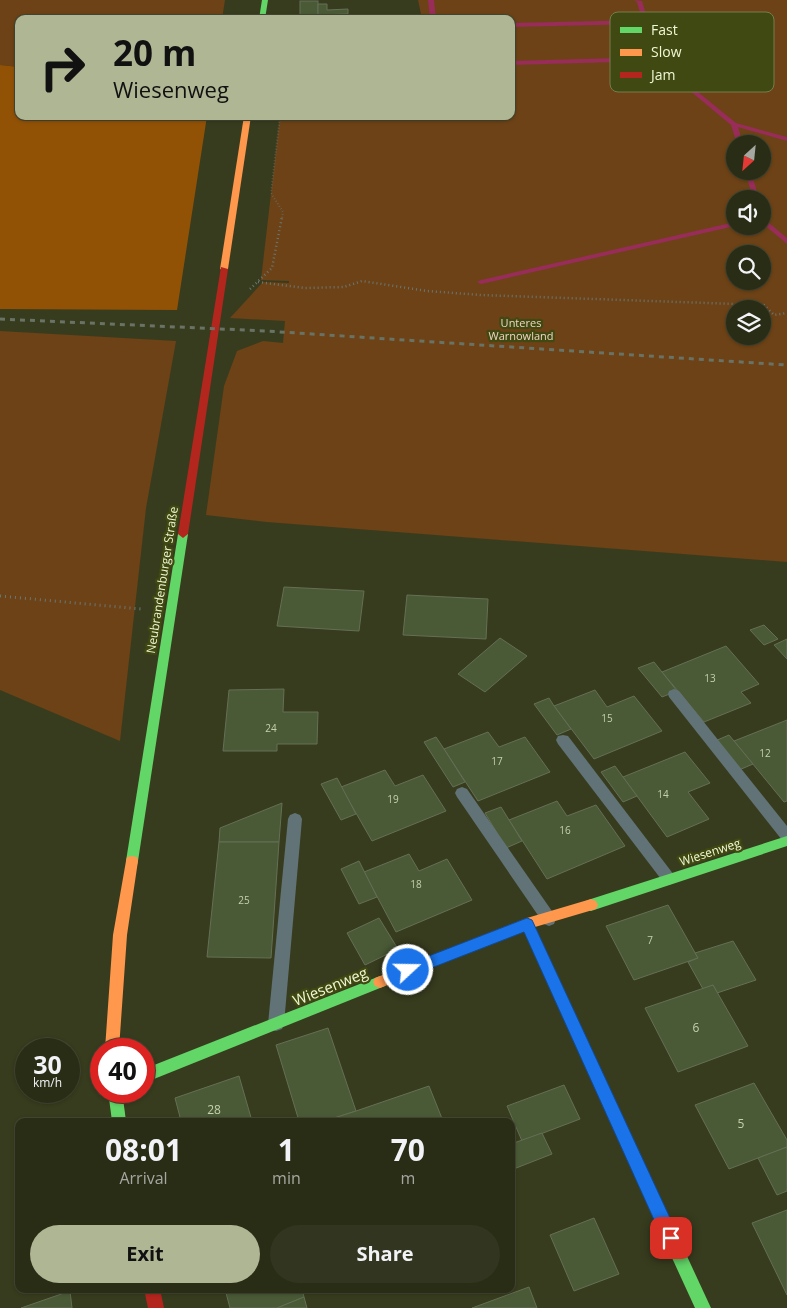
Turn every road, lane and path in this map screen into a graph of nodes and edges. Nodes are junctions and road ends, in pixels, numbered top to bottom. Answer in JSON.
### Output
{"nodes":[{"id":1,"x":264,"y":0,"type":"edge"},
{"id":2,"x":262,"y":15,"type":"edge"},
{"id":3,"x":247,"y":120,"type":"edge"},
{"id":4,"x":280,"y":120,"type":"edge"},
{"id":5,"x":258,"y":282,"type":"junction"},
{"id":6,"x":219,"y":304,"type":"junction"},
{"id":7,"x":787,"y":313,"type":"edge"},
{"id":8,"x":0,"y":596,"type":"edge"},
{"id":9,"x":171,"y":611,"type":"junction"},
{"id":10,"x":674,"y":694,"type":"dead end"},
{"id":11,"x":563,"y":740,"type":"dead end"},
{"id":12,"x":462,"y":793,"type":"dead end"},
{"id":13,"x":295,"y":820,"type":"dead end"},
{"id":14,"x":787,"y":836,"type":"edge"},
{"id":15,"x":787,"y":841,"type":"edge"},
{"id":16,"x":669,"y":879,"type":"junction"},
{"id":17,"x":549,"y":919,"type":"junction"},
{"id":18,"x":527,"y":924,"type":"junction"},
{"id":19,"x":276,"y":1024,"type":"junction"},
{"id":20,"x":113,"y":1038,"type":"edge"},
{"id":21,"x":155,"y":1072,"type":"edge"},
{"id":22,"x":116,"y":1103,"type":"edge"},
{"id":23,"x":118,"y":1118,"type":"edge"},
{"id":24,"x":153,"y":1293,"type":"edge"},
{"id":25,"x":156,"y":1308,"type":"edge"},
{"id":26,"x":703,"y":1308,"type":"edge"}],
"edges":[{"from":1,"to":2,"type":"main road"},
{"from":3,"to":6,"type":"main road","name":"Neubrandenburger Straße"},
{"from":4,"to":5,"type":"path"},
{"from":5,"to":6,"type":"path"},
{"from":5,"to":7,"type":"path"},
{"from":6,"to":9,"type":"main road","name":"Neubrandenburger Straße"},
{"from":8,"to":9,"type":"path"},
{"from":9,"to":20,"type":"main road","name":"Neubrandenburger Straße"},
{"from":10,"to":14,"type":"lane"},
{"from":11,"to":16,"type":"lane"},
{"from":12,"to":17,"type":"lane"},
{"from":13,"to":19,"type":"lane"},
{"from":15,"to":16,"type":"main road","name":"Wiesenweg"},
{"from":16,"to":17,"type":"main road","name":"Wiesenweg"},
{"from":17,"to":18,"type":"main road","name":"Wiesenweg"},
{"from":18,"to":19,"type":"main road","name":"Wiesenweg"},
{"from":18,"to":26,"type":"main road"},
{"from":19,"to":21,"type":"main road","name":"Wiesenweg"},
{"from":22,"to":23,"type":"main road"},
{"from":24,"to":25,"type":"main road"}]}
